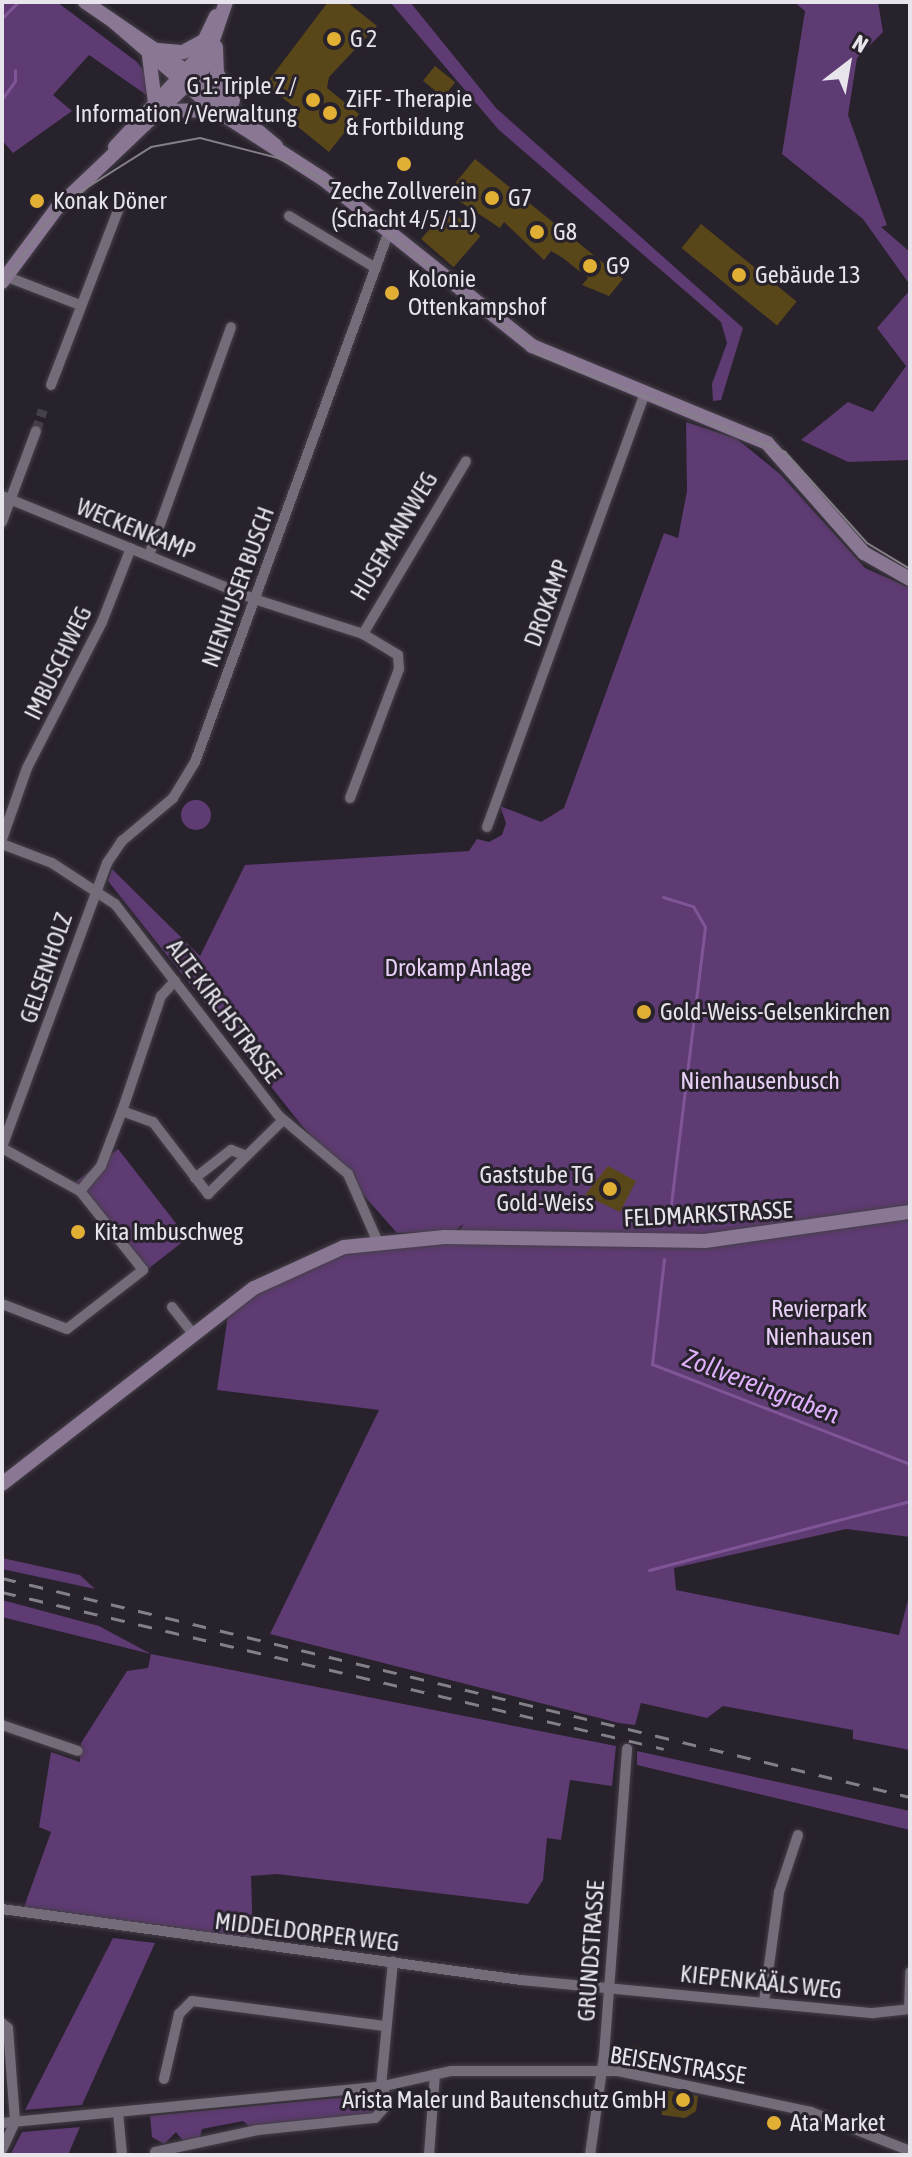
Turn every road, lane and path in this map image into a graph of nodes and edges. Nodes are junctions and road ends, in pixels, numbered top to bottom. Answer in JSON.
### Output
{"nodes":[{"id":1,"x":85,"y":2,"type":"edge"},
{"id":2,"x":224,"y":2,"type":"edge"},
{"id":3,"x":211,"y":42,"type":"junction"},
{"id":4,"x":153,"y":53,"type":"junction"},
{"id":5,"x":187,"y":79,"type":"junction"},
{"id":6,"x":159,"y":106,"type":"junction"},
{"id":7,"x":216,"y":110,"type":"junction"},
{"id":8,"x":246,"y":118,"type":"junction"},
{"id":9,"x":276,"y":146,"type":"junction"},
{"id":10,"x":123,"y":197,"type":"dead end"},
{"id":11,"x":289,"y":216,"type":"dead end"},
{"id":12,"x":389,"y":231,"type":"junction"},
{"id":13,"x":376,"y":268,"type":"junction"},
{"id":14,"x":4,"y":279,"type":"edge"},
{"id":15,"x":80,"y":305,"type":"junction"},
{"id":16,"x":231,"y":327,"type":"dead end"},
{"id":17,"x":51,"y":385,"type":"dead end"},
{"id":18,"x":645,"y":393,"type":"junction"},
{"id":19,"x":36,"y":431,"type":"tunnel mouth"},
{"id":20,"x":466,"y":461,"type":"dead end"},
{"id":21,"x":6,"y":498,"type":"edge"},
{"id":22,"x":2,"y":522,"type":"edge"},
{"id":23,"x":131,"y":548,"type":"junction"},
{"id":24,"x":149,"y":555,"type":"junction"},
{"id":25,"x":910,"y":579,"type":"edge"},
{"id":26,"x":254,"y":599,"type":"junction"},
{"id":27,"x":363,"y":634,"type":"junction"},
{"id":28,"x":350,"y":798,"type":"dead end"},
{"id":29,"x":487,"y":827,"type":"dead end"},
{"id":30,"x":2,"y":841,"type":"edge"},
{"id":31,"x":95,"y":892,"type":"junction"},
{"id":32,"x":175,"y":981,"type":"junction"},
{"id":33,"x":122,"y":1111,"type":"junction"},
{"id":34,"x":283,"y":1120,"type":"junction"},
{"id":35,"x":2,"y":1147,"type":"edge"},
{"id":36,"x":244,"y":1155,"type":"junction"},
{"id":37,"x":195,"y":1178,"type":"junction"},
{"id":38,"x":80,"y":1191,"type":"junction"},
{"id":39,"x":910,"y":1212,"type":"edge"},
{"id":40,"x":377,"y":1240,"type":"junction"},
{"id":41,"x":2,"y":1304,"type":"edge"},
{"id":42,"x":172,"y":1307,"type":"dead end"},
{"id":43,"x":194,"y":1335,"type":"junction"},
{"id":44,"x":2,"y":1484,"type":"edge"},
{"id":45,"x":3,"y":1727,"type":"edge"},
{"id":46,"x":627,"y":1749,"type":"dead end"},
{"id":47,"x":78,"y":1751,"type":"dead end"},
{"id":48,"x":798,"y":1835,"type":"dead end"},
{"id":49,"x":2,"y":1909,"type":"edge"},
{"id":50,"x":393,"y":1962,"type":"junction"},
{"id":51,"x":910,"y":1972,"type":"edge"},
{"id":52,"x":609,"y":1986,"type":"junction"},
{"id":53,"x":764,"y":2002,"type":"junction"},
{"id":54,"x":909,"y":2009,"type":"edge"},
{"id":55,"x":2,"y":2023,"type":"edge"},
{"id":56,"x":384,"y":2026,"type":"junction"},
{"id":57,"x":602,"y":2072,"type":"junction"},
{"id":58,"x":435,"y":2074,"type":"junction"},
{"id":59,"x":164,"y":2079,"type":"dead end"},
{"id":60,"x":383,"y":2086,"type":"junction"},
{"id":61,"x":118,"y":2112,"type":"junction"},
{"id":62,"x":15,"y":2122,"type":"junction"},
{"id":63,"x":2,"y":2123,"type":"edge"},
{"id":64,"x":2,"y":2150,"type":"edge"},
{"id":65,"x":910,"y":2151,"type":"edge"},
{"id":66,"x":155,"y":2152,"type":"dead end"},
{"id":67,"x":122,"y":2155,"type":"edge"},
{"id":68,"x":429,"y":2155,"type":"edge"},
{"id":69,"x":590,"y":2155,"type":"edge"}],
"edges":[{"from":1,"to":4,"type":"main road"},
{"from":2,"to":3,"type":"main road"},
{"from":3,"to":4,"type":"main road"},
{"from":3,"to":5,"type":"main road"},
{"from":3,"to":8,"type":"main road"},
{"from":4,"to":5,"type":"main road"},
{"from":4,"to":6,"type":"main road"},
{"from":5,"to":6,"type":"main road"},
{"from":5,"to":7,"type":"main road"},
{"from":5,"to":8,"type":"main road"},
{"from":6,"to":7,"type":"main road"},
{"from":6,"to":14,"type":"main road"},
{"from":7,"to":9,"type":"main road"},
{"from":8,"to":9,"type":"main road"},
{"from":9,"to":12,"type":"main road"},
{"from":10,"to":15,"type":"street"},
{"from":11,"to":13,"type":"street"},
{"from":12,"to":13,"type":"street","name":"NIENHUSER BUSCH"},
{"from":12,"to":18,"type":"main road"},
{"from":13,"to":26,"type":"street","name":"NIENHUSER BUSCH"},
{"from":14,"to":15,"type":"street"},
{"from":15,"to":17,"type":"street"},
{"from":16,"to":24,"type":"street"},
{"from":18,"to":25,"type":"main road"},
{"from":18,"to":29,"type":"street","name":"DROKAMP"},
{"from":19,"to":21,"type":"street"},
{"from":20,"to":27,"type":"street","name":"HUSEMANNWEG"},
{"from":21,"to":22,"type":"street"},
{"from":21,"to":23,"type":"street","name":"WECKENKAMP"},
{"from":23,"to":24,"type":"street","name":"WECKENKAMP"},
{"from":23,"to":30,"type":"street","name":"IMBUSCHWEG"},
{"from":24,"to":26,"type":"street","name":"WECKENKAMP"},
{"from":26,"to":27,"type":"street","name":"HUSEMANNWEG"},
{"from":26,"to":31,"type":"street","name":"NIENHUSER BUSCH"},
{"from":27,"to":28,"type":"street","name":"HUSEMANNWEG"},
{"from":30,"to":31,"type":"street","name":"ALTE KIRCHSTRASSE"},
{"from":31,"to":32,"type":"street","name":"ALTE KIRCHSTRASSE"},
{"from":31,"to":35,"type":"street","name":"GELSENHOLZ"},
{"from":32,"to":33,"type":"street"},
{"from":32,"to":34,"type":"street","name":"ALTE KIRCHSTRASSE"},
{"from":33,"to":37,"type":"street"},
{"from":33,"to":38,"type":"street"},
{"from":34,"to":36,"type":"street"},
{"from":34,"to":40,"type":"street","name":"ALTE KIRCHSTRASSE"},
{"from":35,"to":38,"type":"street"},
{"from":36,"to":37,"type":"street"},
{"from":36,"to":37,"type":"street"},
{"from":38,"to":41,"type":"street"},
{"from":39,"to":40,"type":"main road","name":"FELDMARKSTRASSE"},
{"from":40,"to":43,"type":"main road","name":"FELDMARKSTRASSE"},
{"from":42,"to":43,"type":"street"},
{"from":43,"to":44,"type":"main road","name":"FELDMARKSTRASSE"},
{"from":45,"to":47,"type":"street"},
{"from":46,"to":52,"type":"street","name":"GRUNDSTRASSE"},
{"from":48,"to":53,"type":"street"},
{"from":49,"to":50,"type":"street","name":"MIDDELDORPER WEG"},
{"from":50,"to":52,"type":"street","name":"MIDDELDORPER WEG"},
{"from":50,"to":56,"type":"street"},
{"from":51,"to":54,"type":"street"},
{"from":52,"to":53,"type":"street","name":"KIEPENKÄÄLS WEG"},
{"from":52,"to":57,"type":"street","name":"GRUNDSTRASSE"},
{"from":53,"to":54,"type":"street","name":"KIEPENKÄÄLS WEG"},
{"from":55,"to":62,"type":"street"},
{"from":56,"to":59,"type":"street"},
{"from":56,"to":60,"type":"street"},
{"from":57,"to":58,"type":"street","name":"BEISENSTRASSE"},
{"from":57,"to":65,"type":"street","name":"BEISENSTRASSE"},
{"from":57,"to":69,"type":"street","name":"GRUNDSTRASSE"},
{"from":58,"to":60,"type":"street","name":"BEISENSTRASSE"},
{"from":58,"to":68,"type":"street"},
{"from":60,"to":61,"type":"street","name":"BEISENSTRASSE"},
{"from":60,"to":66,"type":"street"},
{"from":61,"to":62,"type":"street","name":"BEISENSTRASSE"},
{"from":61,"to":67,"type":"street"},
{"from":62,"to":63,"type":"street","name":"BEISENSTRASSE"},
{"from":62,"to":64,"type":"street"}]}
